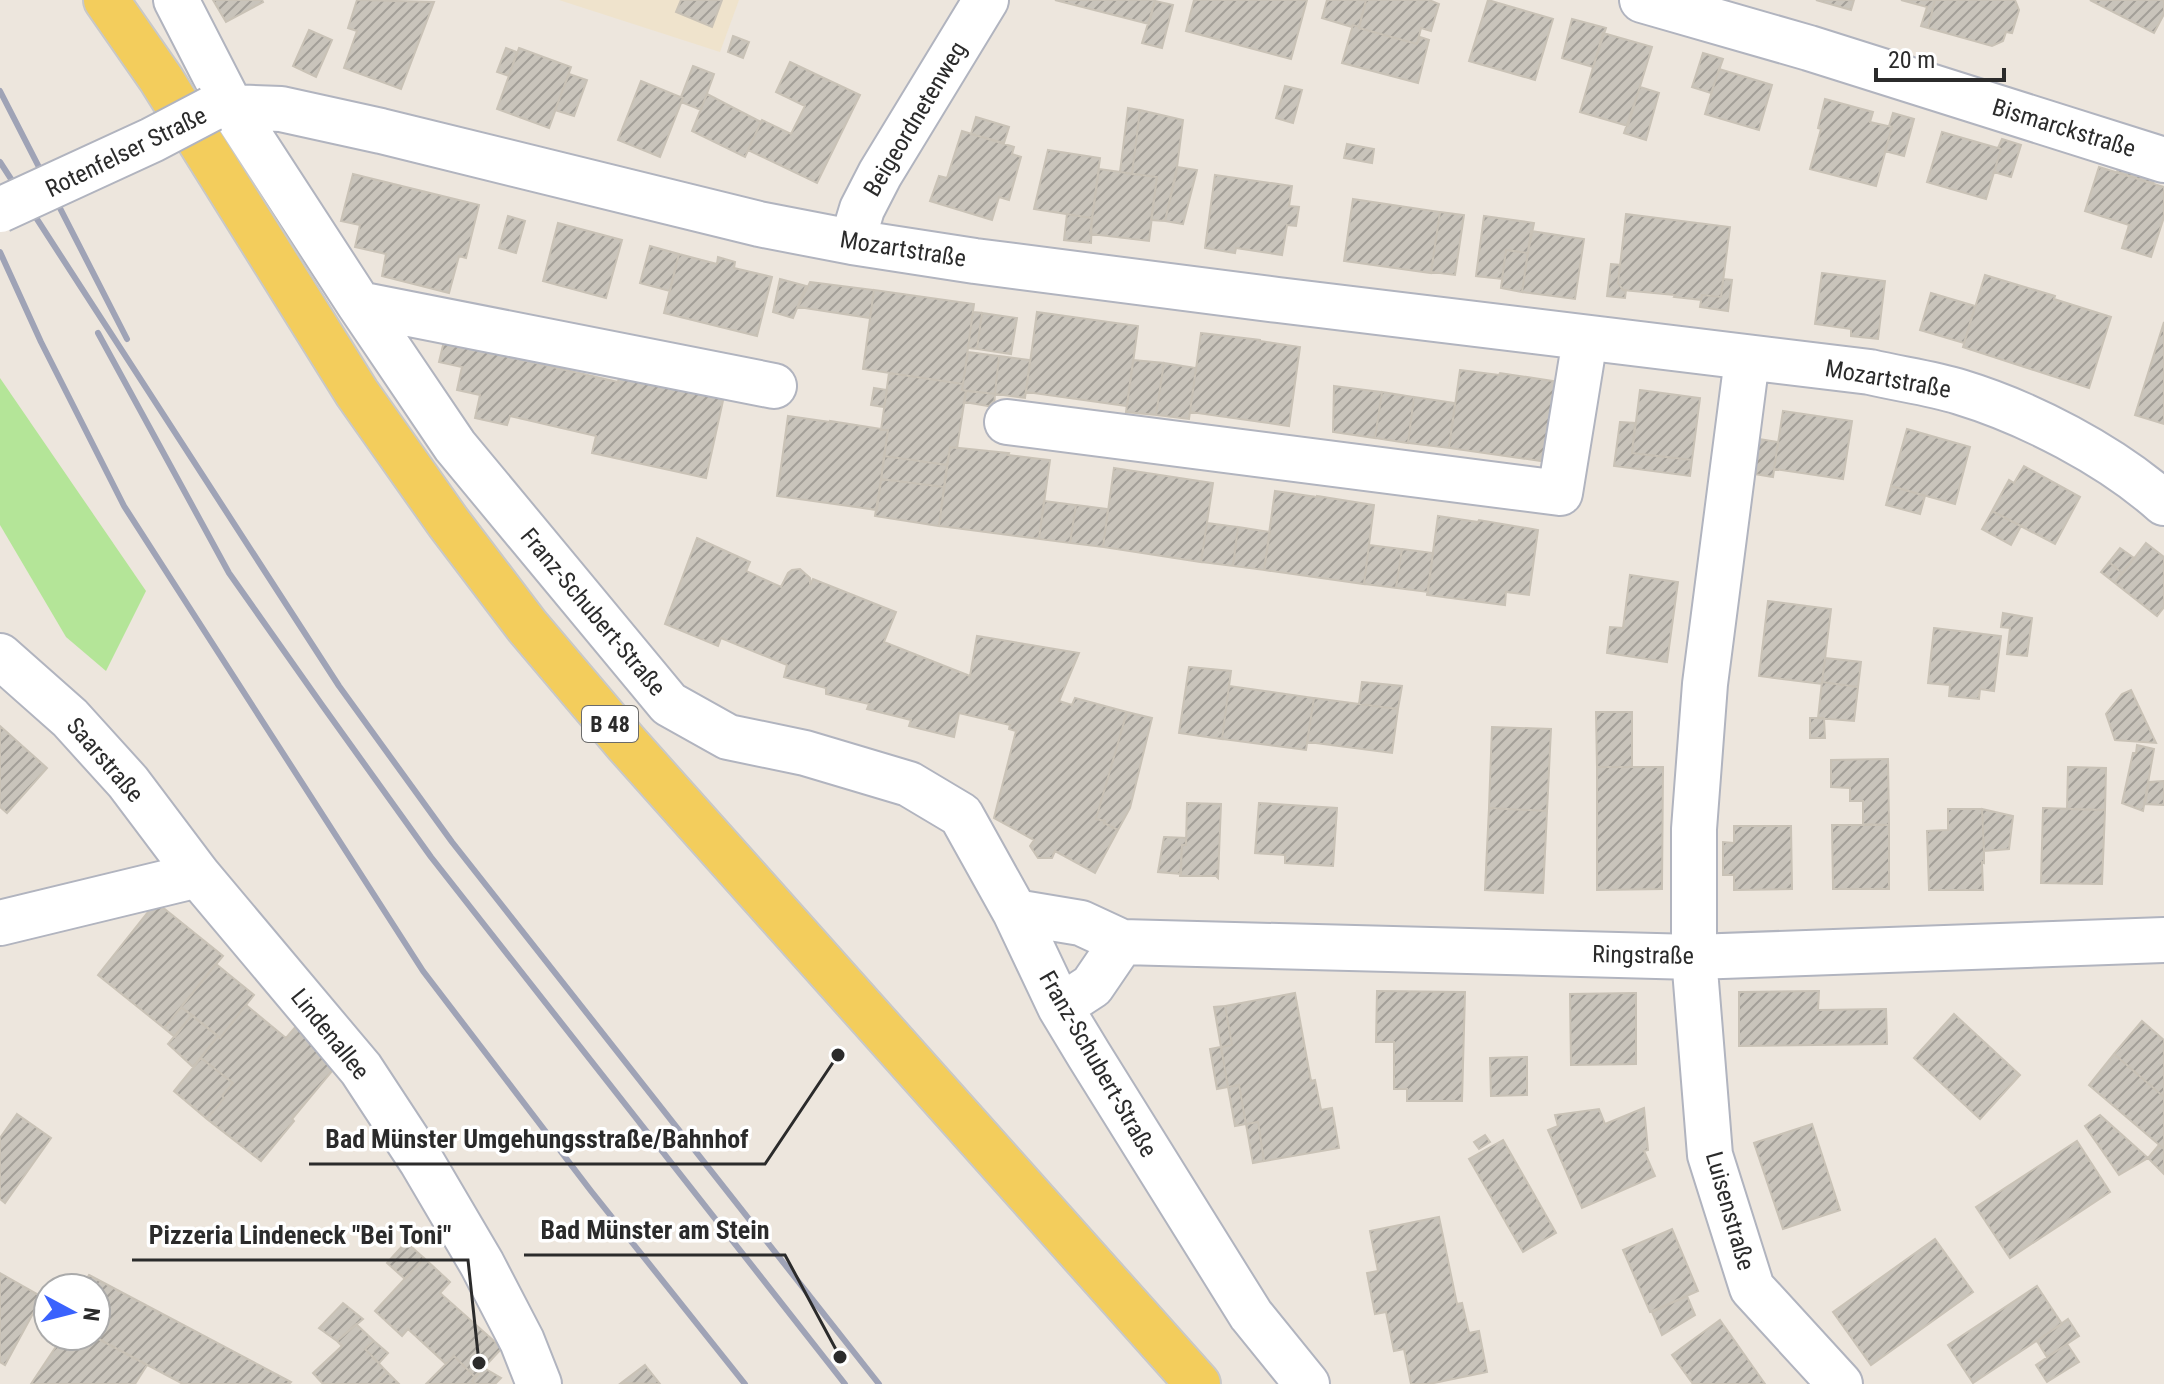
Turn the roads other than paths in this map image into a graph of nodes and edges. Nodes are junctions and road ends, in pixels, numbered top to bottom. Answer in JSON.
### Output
{"nodes":[{"id":1,"x":106,"y":0,"type":"edge"},
{"id":2,"x":176,"y":0,"type":"edge"},
{"id":3,"x":986,"y":0,"type":"edge"},
{"id":4,"x":1642,"y":0,"type":"edge"},
{"id":5,"x":221,"y":108,"type":"junction"},
{"id":6,"x":2164,"y":160,"type":"edge"},
{"id":7,"x":0,"y":210,"type":"edge"},
{"id":8,"x":852,"y":242,"type":"junction"},
{"id":9,"x":359,"y":304,"type":"junction"},
{"id":10,"x":1585,"y":339,"type":"junction"},
{"id":11,"x":1747,"y":359,"type":"junction"},
{"id":12,"x":774,"y":386,"type":"dead end"},
{"id":13,"x":1007,"y":422,"type":"dead end"},
{"id":14,"x":2164,"y":503,"type":"edge"},
{"id":15,"x":0,"y":656,"type":"edge"},
{"id":16,"x":198,"y":875,"type":"junction"},
{"id":17,"x":1015,"y":912,"type":"junction"},
{"id":18,"x":0,"y":923,"type":"edge"},
{"id":19,"x":2164,"y":940,"type":"edge"},
{"id":20,"x":1122,"y":942,"type":"junction"},
{"id":21,"x":1694,"y":957,"type":"junction"},
{"id":22,"x":1060,"y":1007,"type":"junction"},
{"id":23,"x":539,"y":1384,"type":"edge"},
{"id":24,"x":1198,"y":1384,"type":"edge"},
{"id":25,"x":1307,"y":1384,"type":"edge"},
{"id":26,"x":1840,"y":1384,"type":"edge"}],
"edges":[{"from":1,"to":24,"type":"main road","number":"B 48"},
{"from":2,"to":5,"type":"street","name":"Rotenfelser Straße"},
{"from":3,"to":8,"type":"street","name":"Beigeordnetenweg"},
{"from":4,"to":6,"type":"street","name":"Bismarckstraße"},
{"from":5,"to":7,"type":"street","name":"Rotenfelser Straße","bridge":true},
{"from":5,"to":8,"type":"street","name":"Mozartstraße"},
{"from":5,"to":9,"type":"street","name":"Franz-Schubert-Straße"},
{"from":8,"to":10,"type":"street","name":"Mozartstraße"},
{"from":9,"to":12,"type":"street"},
{"from":9,"to":17,"type":"street","name":"Franz-Schubert-Straße"},
{"from":10,"to":11,"type":"street","name":"Mozartstraße"},
{"from":10,"to":13,"type":"street"},
{"from":11,"to":14,"type":"street","name":"Mozartstraße"},
{"from":11,"to":21,"type":"street","name":"Luisenstraße"},
{"from":15,"to":16,"type":"street","name":"Saarstraße"},
{"from":16,"to":18,"type":"street"},
{"from":16,"to":23,"type":"street","name":"Lindenallee"},
{"from":17,"to":20,"type":"street","name":"Ringstraße"},
{"from":17,"to":22,"type":"street","name":"Franz-Schubert-Straße"},
{"from":19,"to":21,"type":"street","name":"Ringstraße"},
{"from":20,"to":21,"type":"street","name":"Ringstraße"},
{"from":20,"to":22,"type":"street"},
{"from":21,"to":26,"type":"street","name":"Luisenstraße"},
{"from":22,"to":25,"type":"street","name":"Franz-Schubert-Straße"}]}
